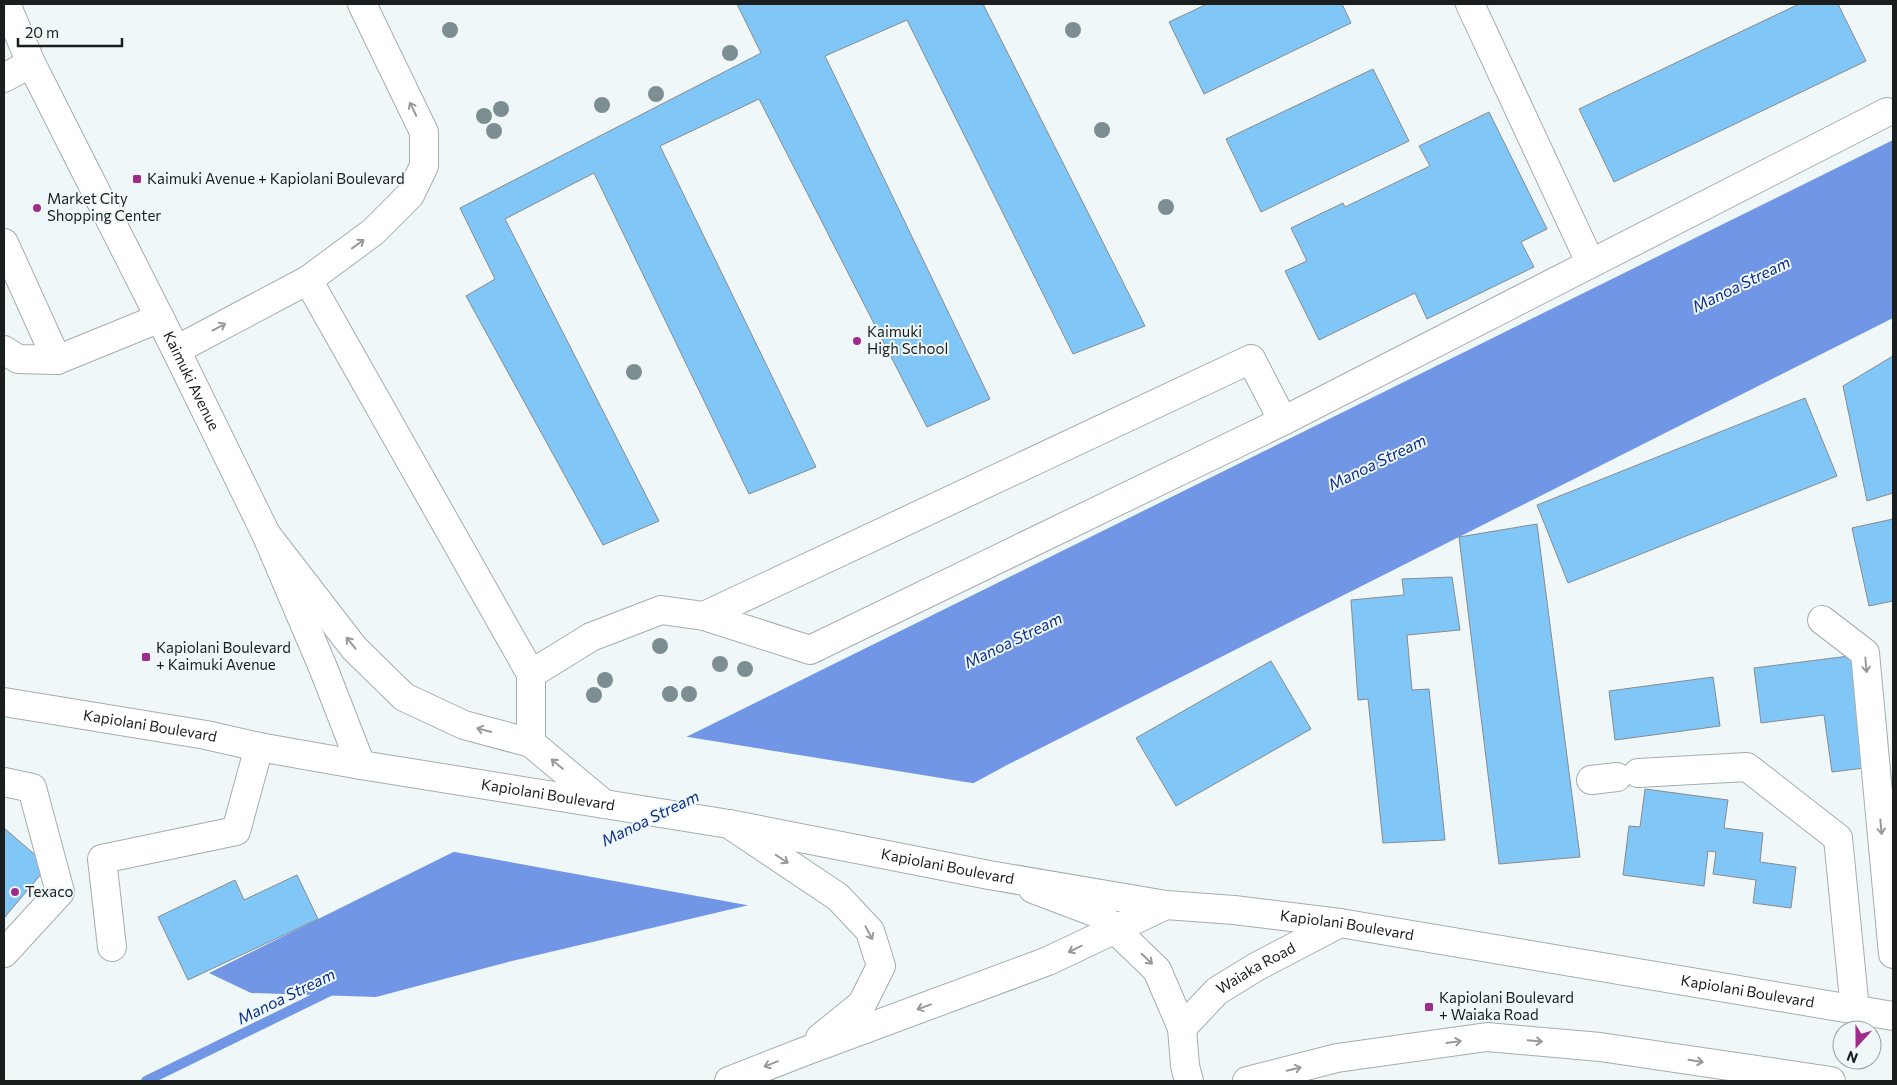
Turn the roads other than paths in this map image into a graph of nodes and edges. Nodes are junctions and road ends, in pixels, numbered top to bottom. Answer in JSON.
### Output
{"nodes":[{"id":1,"x":8,"y":4,"type":"edge"},
{"id":2,"x":362,"y":4,"type":"edge"},
{"id":3,"x":1470,"y":4,"type":"edge"},
{"id":4,"x":31,"y":63,"type":"junction"},
{"id":5,"x":4,"y":78,"type":"edge"},
{"id":6,"x":1887,"y":112,"type":"dead end"},
{"id":7,"x":4,"y":243,"type":"edge"},
{"id":8,"x":1590,"y":262,"type":"junction"},
{"id":9,"x":308,"y":280,"type":"junction"},
{"id":10,"x":160,"y":318,"type":"junction"},
{"id":11,"x":4,"y":350,"type":"edge"},
{"id":12,"x":176,"y":350,"type":"junction"},
{"id":13,"x":57,"y":360,"type":"junction"},
{"id":14,"x":1283,"y":421,"type":"junction"},
{"id":15,"x":266,"y":534,"type":"junction"},
{"id":16,"x":704,"y":616,"type":"junction"},
{"id":17,"x":1822,"y":620,"type":"dead end"},
{"id":18,"x":531,"y":674,"type":"junction"},
{"id":19,"x":4,"y":702,"type":"edge"},
{"id":20,"x":531,"y":743,"type":"junction"},
{"id":21,"x":259,"y":747,"type":"junction"},
{"id":22,"x":361,"y":766,"type":"junction"},
{"id":23,"x":1615,"y":777,"type":"dead end"},
{"id":24,"x":4,"y":782,"type":"edge"},
{"id":25,"x":604,"y":804,"type":"junction"},
{"id":26,"x":729,"y":824,"type":"junction"},
{"id":27,"x":1000,"y":877,"type":"junction"},
{"id":28,"x":1166,"y":905,"type":"junction"},
{"id":29,"x":1340,"y":923,"type":"junction"},
{"id":30,"x":1115,"y":929,"type":"junction"},
{"id":31,"x":112,"y":947,"type":"dead end"},
{"id":32,"x":4,"y":953,"type":"edge"},
{"id":33,"x":1893,"y":954,"type":"edge"},
{"id":34,"x":1855,"y":1010,"type":"junction"},
{"id":35,"x":1893,"y":1016,"type":"edge"},
{"id":36,"x":1182,"y":1028,"type":"junction"},
{"id":37,"x":804,"y":1052,"type":"junction"},
{"id":38,"x":729,"y":1081,"type":"edge"},
{"id":39,"x":1189,"y":1081,"type":"edge"},
{"id":40,"x":1247,"y":1081,"type":"edge"},
{"id":41,"x":1831,"y":1081,"type":"edge"}],
"edges":[{"from":1,"to":4,"type":"main road","name":"Kaimuki Avenue"},
{"from":9,"to":2,"type":"main road","one_way":true},
{"from":3,"to":8,"type":"main road"},
{"from":4,"to":5,"type":"main road"},
{"from":4,"to":10,"type":"main road","name":"Kaimuki Avenue"},
{"from":6,"to":8,"type":"main road"},
{"from":7,"to":13,"type":"main road"},
{"from":8,"to":14,"type":"main road"},
{"from":12,"to":9,"type":"main road","one_way":true},
{"from":9,"to":18,"type":"main road"},
{"from":10,"to":12,"type":"main road","name":"Kaimuki Avenue"},
{"from":10,"to":13,"type":"main road"},
{"from":11,"to":13,"type":"main road"},
{"from":12,"to":15,"type":"main road","name":"Kaimuki Avenue"},
{"from":14,"to":16,"type":"main road"},
{"from":14,"to":16,"type":"main road"},
{"from":20,"to":15,"type":"main road","one_way":true},
{"from":15,"to":22,"type":"main road","name":"Kaimuki Avenue"},
{"from":16,"to":18,"type":"main road"},
{"from":17,"to":33,"type":"main road","one_way":true},
{"from":18,"to":20,"type":"main road"},
{"from":19,"to":21,"type":"main road","name":"Kapiolani Boulevard"},
{"from":25,"to":20,"type":"main road","one_way":true},
{"from":21,"to":22,"type":"main road","name":"Kapiolani Boulevard"},
{"from":21,"to":31,"type":"main road"},
{"from":22,"to":25,"type":"main road","name":"Kapiolani Boulevard"},
{"from":23,"to":34,"type":"main road"},
{"from":24,"to":32,"type":"main road"},
{"from":25,"to":26,"type":"main road","name":"Kapiolani Boulevard"},
{"from":26,"to":27,"type":"main road","name":"Kapiolani Boulevard"},
{"from":26,"to":37,"type":"main road","one_way":true},
{"from":27,"to":28,"type":"main road","name":"Kapiolani Boulevard"},
{"from":27,"to":30,"type":"main road"},
{"from":28,"to":29,"type":"main road","name":"Kapiolani Boulevard"},
{"from":28,"to":30,"type":"main road"},
{"from":29,"to":34,"type":"main road","name":"Kapiolani Boulevard"},
{"from":29,"to":36,"type":"main road","name":"Waiaka Road"},
{"from":30,"to":36,"type":"main road","one_way":true},
{"from":30,"to":37,"type":"main road","one_way":true},
{"from":34,"to":35,"type":"main road","name":"Kapiolani Boulevard"},
{"from":36,"to":39,"type":"main road"},
{"from":37,"to":38,"type":"main road","one_way":true},
{"from":40,"to":41,"type":"main road","one_way":true}]}
